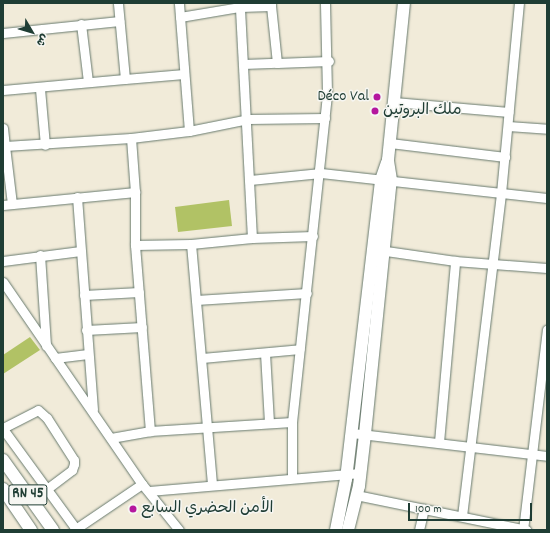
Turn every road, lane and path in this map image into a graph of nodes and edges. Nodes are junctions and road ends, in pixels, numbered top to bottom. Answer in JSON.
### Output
{"nodes":[{"id":1,"x":118,"y":3,"type":"edge"},
{"id":2,"x":179,"y":3,"type":"edge"},
{"id":3,"x":326,"y":3,"type":"edge"},
{"id":4,"x":404,"y":3,"type":"edge"},
{"id":5,"x":519,"y":3,"type":"edge"},
{"id":6,"x":271,"y":4,"type":"edge"},
{"id":7,"x":240,"y":7,"type":"junction"},
{"id":8,"x":180,"y":17,"type":"junction"},
{"id":9,"x":119,"y":21,"type":"junction"},
{"id":10,"x":81,"y":24,"type":"junction"},
{"id":11,"x":3,"y":33,"type":"edge"},
{"id":12,"x":328,"y":61,"type":"junction"},
{"id":13,"x":276,"y":63,"type":"junction"},
{"id":14,"x":243,"y":64,"type":"junction"},
{"id":15,"x":184,"y":74,"type":"junction"},
{"id":16,"x":124,"y":79,"type":"junction"},
{"id":17,"x":88,"y":82,"type":"junction"},
{"id":18,"x":40,"y":89,"type":"junction"},
{"id":19,"x":3,"y":90,"type":"edge"},
{"id":20,"x":394,"y":102,"type":"junction"},
{"id":21,"x":509,"y":112,"type":"junction"},
{"id":22,"x":325,"y":118,"type":"junction"},
{"id":23,"x":248,"y":119,"type":"junction"},
{"id":24,"x":508,"y":126,"type":"junction"},
{"id":25,"x":3,"y":128,"type":"edge"},
{"id":26,"x":547,"y":129,"type":"edge"},
{"id":27,"x":189,"y":131,"type":"junction"},
{"id":28,"x":131,"y":138,"type":"junction"},
{"id":29,"x":390,"y":143,"type":"junction"},
{"id":30,"x":45,"y":145,"type":"junction"},
{"id":31,"x":5,"y":146,"type":"junction"},
{"id":32,"x":505,"y":157,"type":"junction"},
{"id":33,"x":321,"y":173,"type":"junction"},
{"id":34,"x":250,"y":180,"type":"junction"},
{"id":35,"x":386,"y":180,"type":"junction"},
{"id":36,"x":135,"y":192,"type":"junction"},
{"id":37,"x":501,"y":193,"type":"junction"},
{"id":38,"x":77,"y":197,"type":"junction"},
{"id":39,"x":547,"y":198,"type":"edge"},
{"id":40,"x":7,"y":204,"type":"edge"},
{"id":41,"x":313,"y":236,"type":"junction"},
{"id":42,"x":252,"y":238,"type":"junction"},
{"id":43,"x":191,"y":244,"type":"junction"},
{"id":44,"x":135,"y":246,"type":"junction"},
{"id":45,"x":378,"y":250,"type":"junction"},
{"id":46,"x":80,"y":252,"type":"junction"},
{"id":47,"x":40,"y":255,"type":"junction"},
{"id":48,"x":3,"y":261,"type":"edge"},
{"id":49,"x":455,"y":261,"type":"junction"},
{"id":50,"x":492,"y":264,"type":"junction"},
{"id":51,"x":547,"y":268,"type":"edge"},
{"id":52,"x":3,"y":282,"type":"edge"},
{"id":53,"x":139,"y":292,"type":"junction"},
{"id":54,"x":307,"y":293,"type":"junction"},
{"id":55,"x":84,"y":295,"type":"junction"},
{"id":56,"x":196,"y":300,"type":"junction"},
{"id":57,"x":142,"y":327,"type":"junction"},
{"id":58,"x":547,"y":329,"type":"edge"},
{"id":59,"x":86,"y":330,"type":"junction"},
{"id":60,"x":46,"y":346,"type":"junction"},
{"id":61,"x":300,"y":349,"type":"junction"},
{"id":62,"x":265,"y":353,"type":"junction"},
{"id":63,"x":88,"y":354,"type":"junction"},
{"id":64,"x":55,"y":358,"type":"junction"},
{"id":65,"x":202,"y":358,"type":"junction"},
{"id":66,"x":543,"y":390,"type":"edge"},
{"id":67,"x":92,"y":410,"type":"junction"},
{"id":68,"x":269,"y":422,"type":"junction"},
{"id":69,"x":292,"y":422,"type":"junction"},
{"id":70,"x":209,"y":427,"type":"junction"},
{"id":71,"x":3,"y":428,"type":"edge"},
{"id":72,"x":150,"y":431,"type":"junction"},
{"id":73,"x":352,"y":433,"type":"junction"},
{"id":74,"x":365,"y":434,"type":"junction"},
{"id":75,"x":112,"y":438,"type":"junction"},
{"id":76,"x":438,"y":442,"type":"junction"},
{"id":77,"x":469,"y":446,"type":"junction"},
{"id":78,"x":532,"y":454,"type":"junction"},
{"id":79,"x":547,"y":456,"type":"edge"},
{"id":80,"x":3,"y":460,"type":"edge"},
{"id":81,"x":347,"y":472,"type":"junction"},
{"id":82,"x":360,"y":473,"type":"junction"},
{"id":83,"x":292,"y":477,"type":"junction"},
{"id":84,"x":142,"y":484,"type":"junction"},
{"id":85,"x":212,"y":484,"type":"junction"},
{"id":86,"x":46,"y":488,"type":"junction"},
{"id":87,"x":3,"y":489,"type":"edge"},
{"id":88,"x":149,"y":491,"type":"junction"},
{"id":89,"x":356,"y":495,"type":"junction"},
{"id":90,"x":31,"y":498,"type":"junction"},
{"id":91,"x":17,"y":508,"type":"junction"},
{"id":92,"x":424,"y":509,"type":"junction"},
{"id":93,"x":462,"y":516,"type":"junction"},
{"id":94,"x":75,"y":529,"type":"edge"},
{"id":95,"x":31,"y":530,"type":"edge"},
{"id":96,"x":54,"y":530,"type":"edge"},
{"id":97,"x":179,"y":530,"type":"edge"},
{"id":98,"x":336,"y":530,"type":"edge"},
{"id":99,"x":348,"y":530,"type":"edge"},
{"id":100,"x":419,"y":530,"type":"edge"},
{"id":101,"x":524,"y":530,"type":"edge"}],
"edges":[{"from":1,"to":9,"type":"street"},
{"from":2,"to":8,"type":"street"},
{"from":3,"to":12,"type":"street"},
{"from":4,"to":20,"type":"main road"},
{"from":5,"to":21,"type":"street"},
{"from":6,"to":7,"type":"street"},
{"from":6,"to":13,"type":"street"},
{"from":7,"to":8,"type":"street"},
{"from":7,"to":14,"type":"street"},
{"from":8,"to":15,"type":"street"},
{"from":9,"to":10,"type":"street"},
{"from":9,"to":16,"type":"street"},
{"from":10,"to":11,"type":"street"},
{"from":10,"to":17,"type":"street"},
{"from":12,"to":13,"type":"street"},
{"from":12,"to":22,"type":"street"},
{"from":13,"to":14,"type":"street"},
{"from":14,"to":23,"type":"street"},
{"from":15,"to":16,"type":"street"},
{"from":15,"to":27,"type":"street"},
{"from":16,"to":17,"type":"street"},
{"from":17,"to":18,"type":"street"},
{"from":18,"to":19,"type":"street"},
{"from":18,"to":30,"type":"street"},
{"from":20,"to":21,"type":"street"},
{"from":20,"to":29,"type":"main road"},
{"from":21,"to":24,"type":"street"},
{"from":22,"to":23,"type":"street"},
{"from":22,"to":33,"type":"street"},
{"from":23,"to":27,"type":"street"},
{"from":23,"to":34,"type":"street"},
{"from":24,"to":26,"type":"street"},
{"from":24,"to":32,"type":"street"},
{"from":25,"to":31,"type":"street"},
{"from":27,"to":28,"type":"street"},
{"from":28,"to":30,"type":"street"},
{"from":28,"to":36,"type":"street"},
{"from":29,"to":32,"type":"street"},
{"from":29,"to":35,"type":"main road"},
{"from":30,"to":31,"type":"street"},
{"from":31,"to":40,"type":"street"},
{"from":32,"to":37,"type":"street"},
{"from":33,"to":34,"type":"street"},
{"from":33,"to":35,"type":"street"},
{"from":33,"to":41,"type":"street"},
{"from":34,"to":42,"type":"street"},
{"from":35,"to":37,"type":"street"},
{"from":35,"to":45,"type":"main road"},
{"from":36,"to":38,"type":"street"},
{"from":36,"to":44,"type":"street"},
{"from":37,"to":39,"type":"street"},
{"from":37,"to":50,"type":"street"},
{"from":38,"to":40,"type":"street"},
{"from":38,"to":46,"type":"street"},
{"from":41,"to":42,"type":"street"},
{"from":41,"to":54,"type":"street"},
{"from":42,"to":43,"type":"street"},
{"from":43,"to":44,"type":"street"},
{"from":43,"to":56,"type":"street"},
{"from":44,"to":53,"type":"street"},
{"from":45,"to":49,"type":"street"},
{"from":45,"to":73,"type":"main road"},
{"from":45,"to":74,"type":"main road"},
{"from":46,"to":47,"type":"street"},
{"from":46,"to":55,"type":"street"},
{"from":47,"to":48,"type":"street"},
{"from":47,"to":60,"type":"street"},
{"from":49,"to":50,"type":"street"},
{"from":49,"to":76,"type":"street"},
{"from":50,"to":51,"type":"street"},
{"from":50,"to":77,"type":"street"},
{"from":52,"to":60,"type":"street"},
{"from":53,"to":55,"type":"street"},
{"from":53,"to":57,"type":"street"},
{"from":54,"to":56,"type":"street"},
{"from":54,"to":61,"type":"street"},
{"from":55,"to":59,"type":"street"},
{"from":56,"to":65,"type":"street"},
{"from":57,"to":59,"type":"street"},
{"from":57,"to":72,"type":"street"},
{"from":58,"to":66,"type":"street"},
{"from":59,"to":63,"type":"street"},
{"from":60,"to":64,"type":"street"},
{"from":61,"to":62,"type":"street"},
{"from":61,"to":69,"type":"street"},
{"from":62,"to":65,"type":"street"},
{"from":62,"to":68,"type":"street"},
{"from":63,"to":64,"type":"street"},
{"from":63,"to":67,"type":"street"},
{"from":64,"to":67,"type":"street"},
{"from":65,"to":70,"type":"street"},
{"from":66,"to":78,"type":"street"},
{"from":67,"to":75,"type":"street"},
{"from":68,"to":69,"type":"street"},
{"from":68,"to":70,"type":"street"},
{"from":69,"to":83,"type":"street"},
{"from":70,"to":72,"type":"street"},
{"from":70,"to":85,"type":"street"},
{"from":71,"to":86,"type":"street"},
{"from":71,"to":86,"type":"street"},
{"from":72,"to":75,"type":"street"},
{"from":73,"to":74,"type":"street"},
{"from":73,"to":81,"type":"main road"},
{"from":74,"to":76,"type":"street"},
{"from":74,"to":82,"type":"main road"},
{"from":75,"to":84,"type":"street"},
{"from":76,"to":77,"type":"street"},
{"from":77,"to":78,"type":"street"},
{"from":77,"to":93,"type":"street"},
{"from":78,"to":79,"type":"street"},
{"from":78,"to":101,"type":"street"},
{"from":80,"to":90,"type":"main road","number":"RN 45"},
{"from":81,"to":82,"type":"street"},
{"from":81,"to":83,"type":"street"},
{"from":81,"to":98,"type":"main road"},
{"from":82,"to":89,"type":"main road"},
{"from":83,"to":85,"type":"street"},
{"from":84,"to":88,"type":"street"},
{"from":84,"to":94,"type":"street"},
{"from":85,"to":88,"type":"street"},
{"from":86,"to":94,"type":"street"},
{"from":87,"to":91,"type":"main road","number":"RN 45"},
{"from":88,"to":97,"type":"street"},
{"from":89,"to":92,"type":"street"},
{"from":89,"to":99,"type":"main road"},
{"from":90,"to":91,"type":"main road"},
{"from":90,"to":96,"type":"main road","number":"RN 45"},
{"from":91,"to":95,"type":"main road","number":"RN 45"},
{"from":92,"to":93,"type":"street"},
{"from":92,"to":100,"type":"street"},
{"from":93,"to":101,"type":"street"}]}
